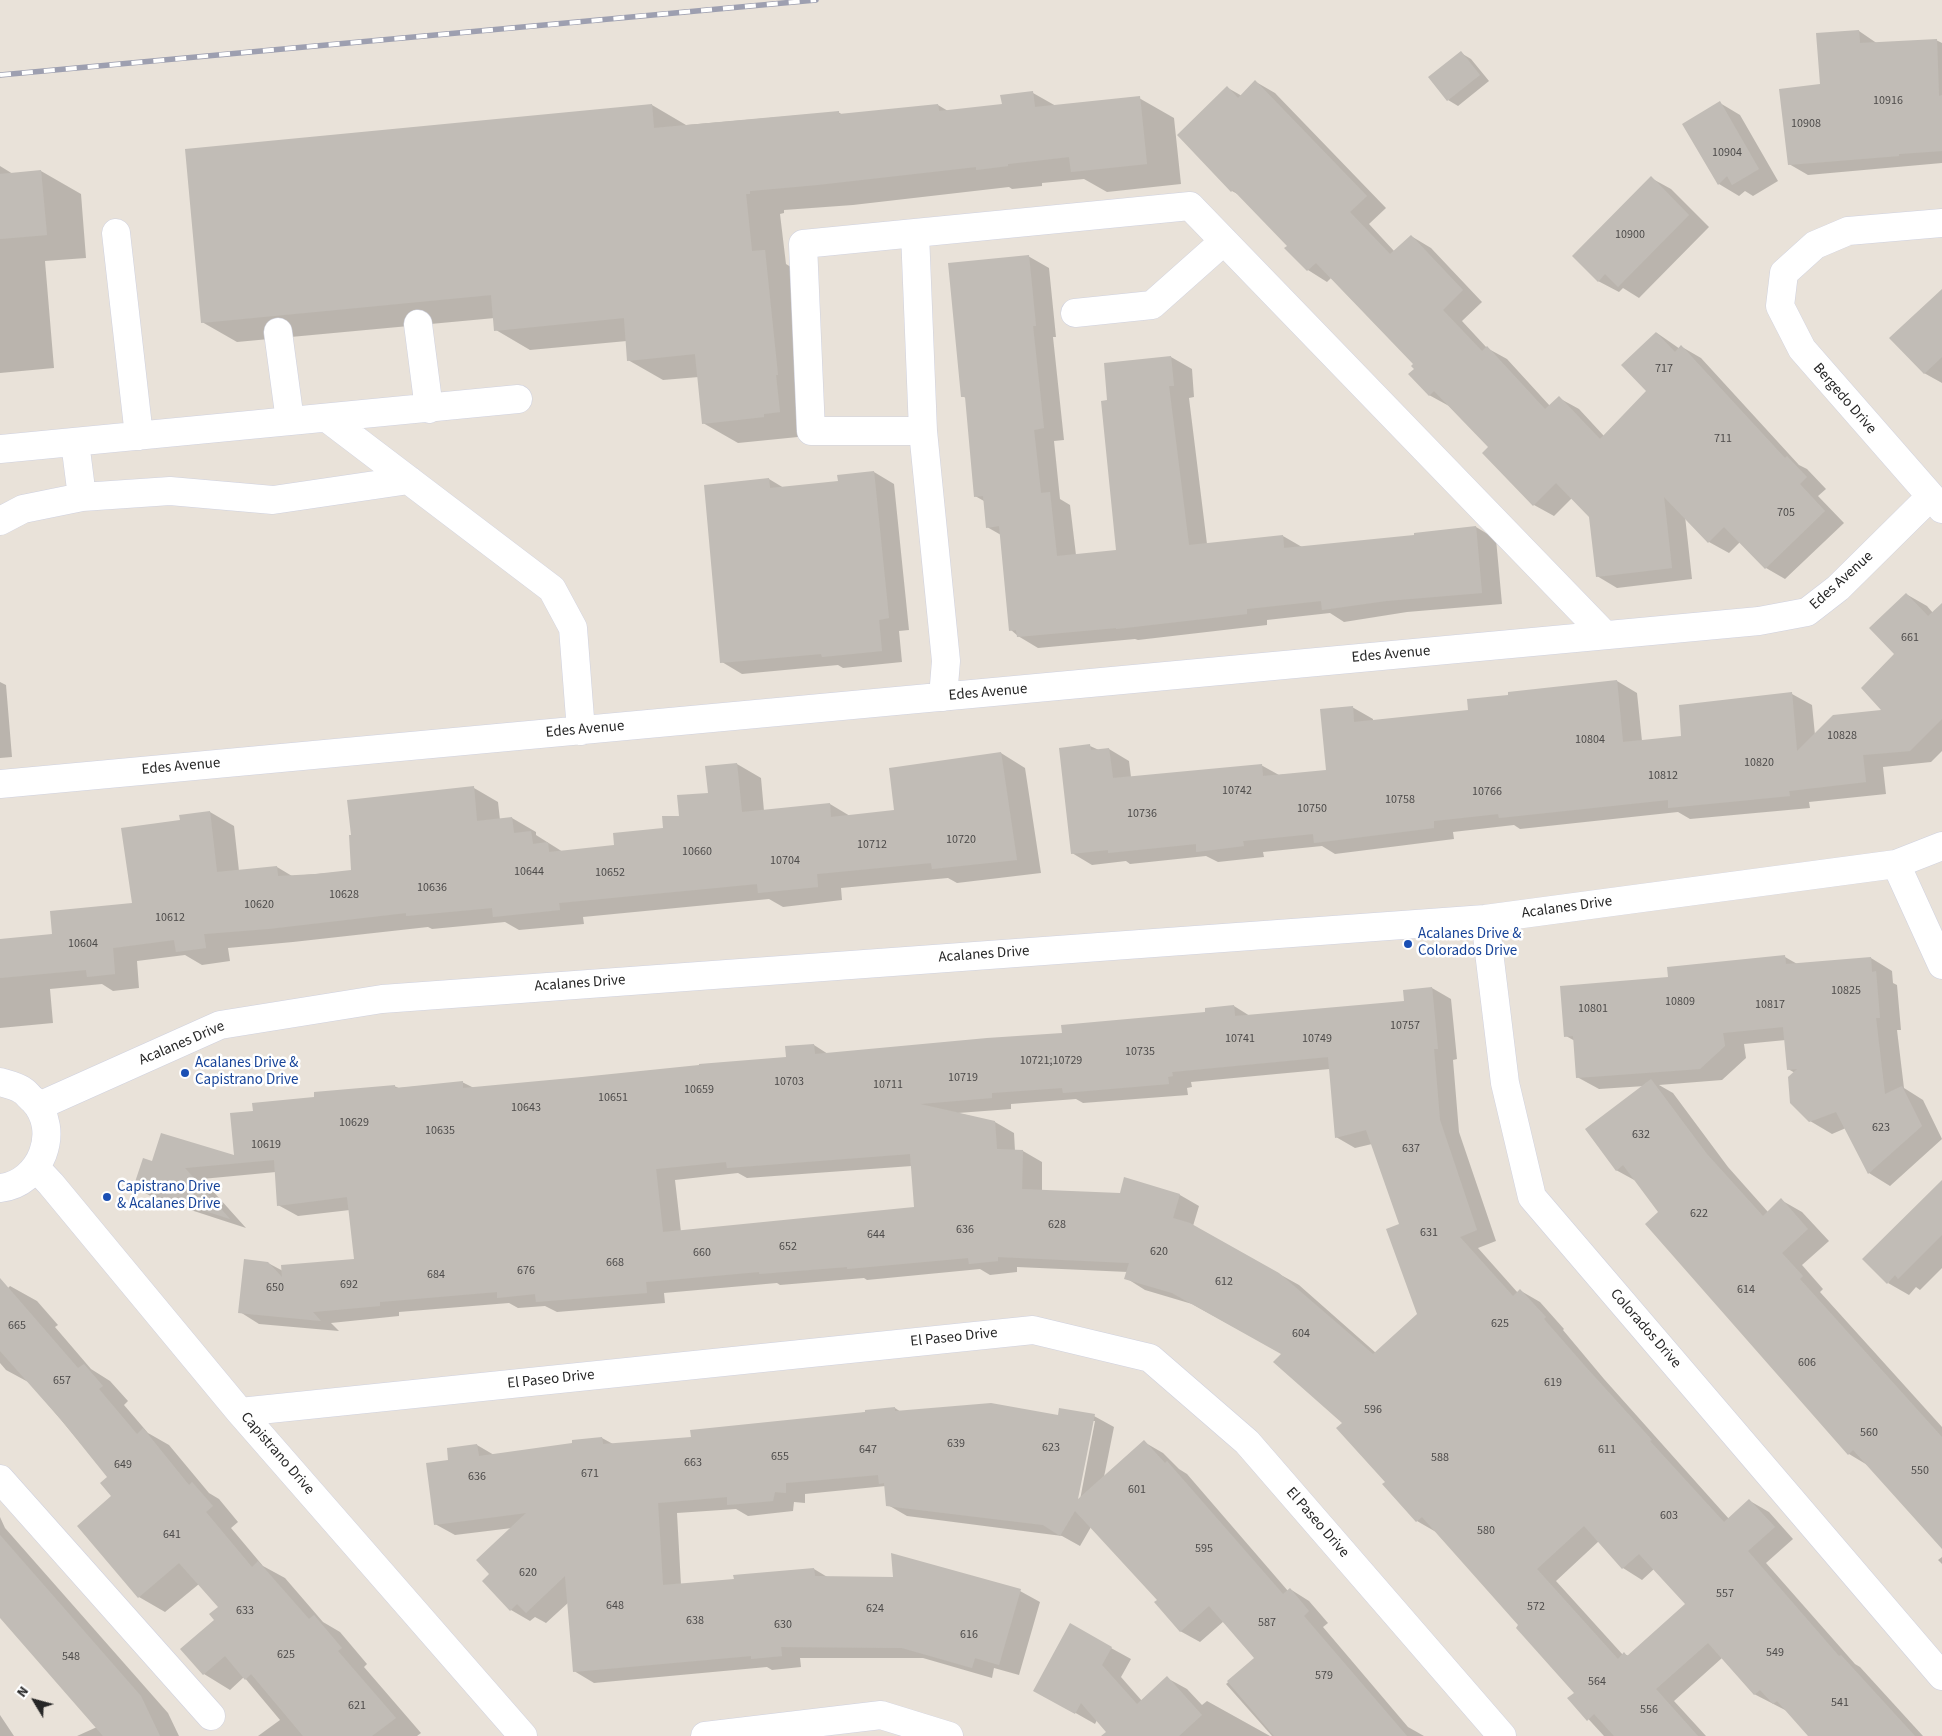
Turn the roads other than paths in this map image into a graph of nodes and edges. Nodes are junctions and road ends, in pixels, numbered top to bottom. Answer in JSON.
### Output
{"nodes":[{"id":1,"x":1942,"y":222,"type":"edge"},
{"id":2,"x":924,"y":232,"type":"junction"},
{"id":3,"x":116,"y":233,"type":"dead end"},
{"id":4,"x":1224,"y":241,"type":"junction"},
{"id":5,"x":1075,"y":312,"type":"dead end"},
{"id":6,"x":418,"y":324,"type":"dead end"},
{"id":7,"x":278,"y":332,"type":"dead end"},
{"id":8,"x":518,"y":400,"type":"dead end"},
{"id":9,"x":429,"y":409,"type":"junction"},
{"id":10,"x":327,"y":418,"type":"junction"},
{"id":11,"x":290,"y":421,"type":"junction"},
{"id":12,"x":923,"y":431,"type":"junction"},
{"id":13,"x":139,"y":436,"type":"junction"},
{"id":14,"x":75,"y":442,"type":"junction"},
{"id":15,"x":0,"y":449,"type":"edge"},
{"id":16,"x":409,"y":480,"type":"junction"},
{"id":17,"x":82,"y":497,"type":"junction"},
{"id":18,"x":1936,"y":503,"type":"edge"},
{"id":19,"x":0,"y":521,"type":"edge"},
{"id":20,"x":1606,"y":635,"type":"junction"},
{"id":21,"x":943,"y":697,"type":"junction"},
{"id":22,"x":581,"y":731,"type":"junction"},
{"id":23,"x":0,"y":784,"type":"edge"},
{"id":24,"x":1942,"y":846,"type":"edge"},
{"id":25,"x":1896,"y":864,"type":"junction"},
{"id":26,"x":1485,"y":919,"type":"junction"},
{"id":27,"x":1942,"y":965,"type":"edge"},
{"id":28,"x":0,"y":1082,"type":"edge"},
{"id":29,"x":39,"y":1106,"type":"junction"},
{"id":30,"x":36,"y":1168,"type":"junction"},
{"id":31,"x":0,"y":1188,"type":"edge"},
{"id":32,"x":240,"y":1412,"type":"junction"},
{"id":33,"x":0,"y":1479,"type":"edge"},
{"id":34,"x":1942,"y":1676,"type":"edge"},
{"id":35,"x":211,"y":1716,"type":"dead end"},
{"id":36,"x":523,"y":1736,"type":"edge"},
{"id":37,"x":705,"y":1736,"type":"edge"},
{"id":38,"x":949,"y":1736,"type":"edge"},
{"id":39,"x":1502,"y":1736,"type":"edge"}],
"edges":[{"from":1,"to":18,"type":"street","name":"Bergedo Drive"},
{"from":2,"to":4,"type":"street"},
{"from":2,"to":12,"type":"street"},
{"from":2,"to":12,"type":"street"},
{"from":3,"to":13,"type":"street"},
{"from":4,"to":5,"type":"street"},
{"from":4,"to":20,"type":"street"},
{"from":6,"to":9,"type":"street"},
{"from":7,"to":11,"type":"street"},
{"from":8,"to":9,"type":"street"},
{"from":9,"to":10,"type":"street"},
{"from":10,"to":11,"type":"street"},
{"from":10,"to":16,"type":"street"},
{"from":11,"to":13,"type":"street"},
{"from":12,"to":21,"type":"street"},
{"from":13,"to":14,"type":"street"},
{"from":14,"to":15,"type":"street"},
{"from":14,"to":17,"type":"street"},
{"from":16,"to":17,"type":"street"},
{"from":16,"to":22,"type":"street"},
{"from":17,"to":19,"type":"street"},
{"from":18,"to":20,"type":"street","name":"Edes Avenue"},
{"from":20,"to":21,"type":"street","name":"Edes Avenue"},
{"from":21,"to":22,"type":"street","name":"Edes Avenue"},
{"from":22,"to":23,"type":"street","name":"Edes Avenue"},
{"from":24,"to":25,"type":"street","name":"Acalanes Drive"},
{"from":25,"to":26,"type":"street","name":"Acalanes Drive"},
{"from":25,"to":27,"type":"street"},
{"from":26,"to":29,"type":"street","name":"Acalanes Drive"},
{"from":26,"to":34,"type":"street","name":"Colorados Drive"},
{"from":28,"to":29,"type":"street"},
{"from":29,"to":30,"type":"street"},
{"from":30,"to":31,"type":"street"},
{"from":30,"to":32,"type":"street","name":"Capistrano Drive"},
{"from":32,"to":36,"type":"street","name":"Capistrano Drive"},
{"from":32,"to":39,"type":"street","name":"El Paseo Drive"},
{"from":33,"to":35,"type":"street"},
{"from":37,"to":38,"type":"street"}]}
